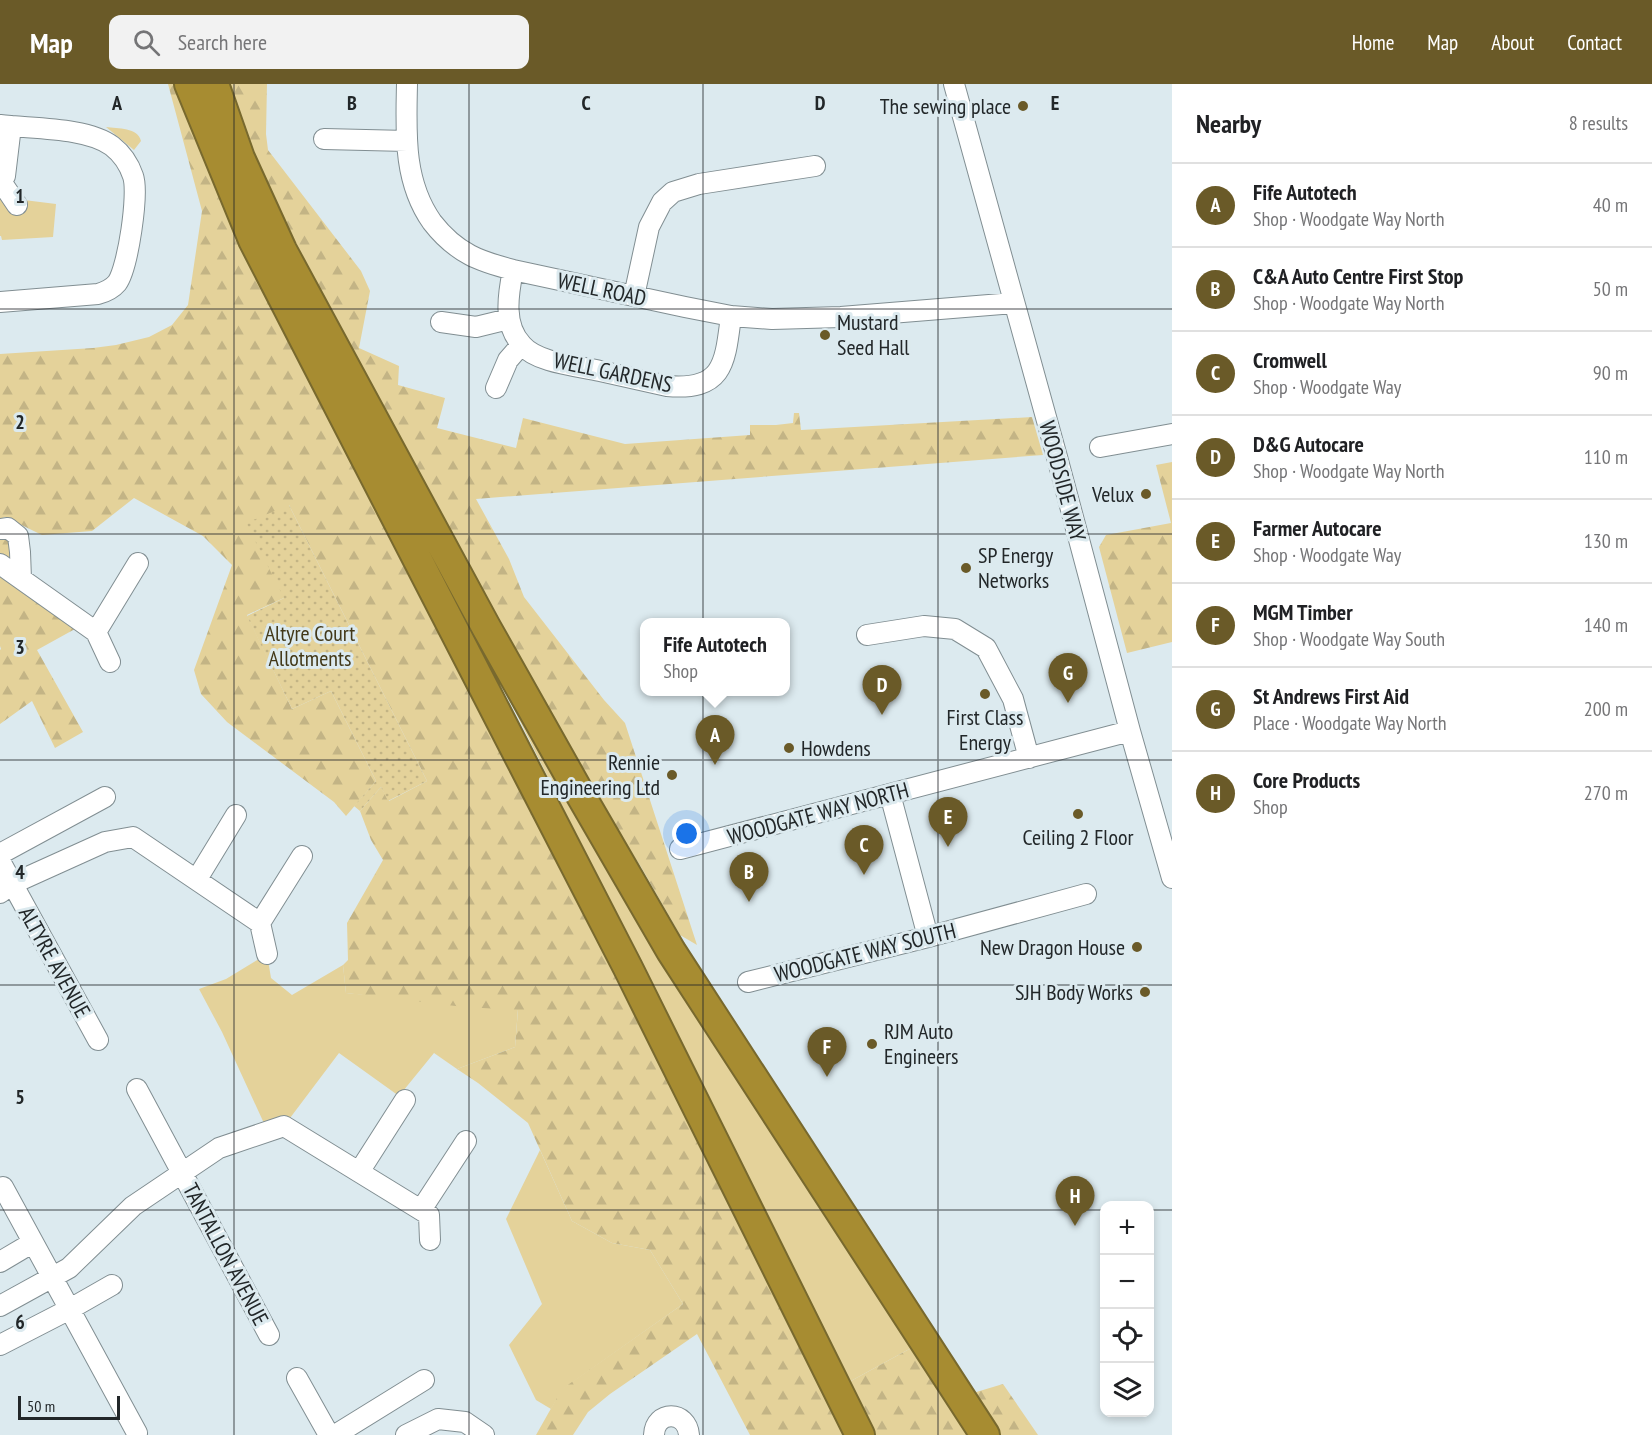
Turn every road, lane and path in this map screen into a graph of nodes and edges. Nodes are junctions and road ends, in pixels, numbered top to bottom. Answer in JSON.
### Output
{"nodes":[{"id":1,"x":189,"y":84,"type":"edge"},
{"id":2,"x":214,"y":84,"type":"edge"},
{"id":3,"x":407,"y":84,"type":"edge"},
{"id":4,"x":954,"y":84,"type":"edge"},
{"id":5,"x":5,"y":126,"type":"edge"},
{"id":6,"x":324,"y":139,"type":"dead end"},
{"id":7,"x":407,"y":141,"type":"junction"},
{"id":8,"x":815,"y":166,"type":"dead end"},
{"id":9,"x":1,"y":183,"type":"edge"},
{"id":10,"x":17,"y":205,"type":"dead end"},
{"id":11,"x":513,"y":270,"type":"junction"},
{"id":12,"x":634,"y":296,"type":"junction"},
{"id":13,"x":0,"y":302,"type":"edge"},
{"id":14,"x":1014,"y":303,"type":"junction"},
{"id":15,"x":731,"y":316,"type":"junction"},
{"id":16,"x":509,"y":319,"type":"junction"},
{"id":17,"x":441,"y":322,"type":"dead end"},
{"id":18,"x":521,"y":345,"type":"junction"},
{"id":19,"x":496,"y":388,"type":"dead end"},
{"id":20,"x":1172,"y":434,"type":"edge"},
{"id":21,"x":1100,"y":447,"type":"dead end"},
{"id":22,"x":0,"y":529,"type":"edge"},
{"id":23,"x":138,"y":563,"type":"dead end"},
{"id":24,"x":0,"y":564,"type":"edge"},
{"id":25,"x":21,"y":579,"type":"junction"},
{"id":26,"x":96,"y":632,"type":"junction"},
{"id":27,"x":867,"y":635,"type":"dead end"},
{"id":28,"x":110,"y":662,"type":"dead end"},
{"id":29,"x":1130,"y":731,"type":"junction"},
{"id":30,"x":1029,"y":758,"type":"junction"},
{"id":31,"x":890,"y":794,"type":"junction"},
{"id":32,"x":105,"y":797,"type":"dead end"},
{"id":33,"x":237,"y":815,"type":"dead end"},
{"id":34,"x":680,"y":849,"type":"dead end"},
{"id":35,"x":0,"y":854,"type":"edge"},
{"id":36,"x":302,"y":856,"type":"dead end"},
{"id":37,"x":0,"y":861,"type":"edge"},
{"id":38,"x":1172,"y":877,"type":"edge"},
{"id":39,"x":197,"y":879,"type":"junction"},
{"id":40,"x":6,"y":889,"type":"edge"},
{"id":41,"x":1086,"y":894,"type":"dead end"},
{"id":42,"x":260,"y":923,"type":"junction"},
{"id":43,"x":928,"y":937,"type":"junction"},
{"id":44,"x":267,"y":954,"type":"dead end"},
{"id":45,"x":748,"y":982,"type":"dead end"},
{"id":46,"x":98,"y":1040,"type":"dead end"},
{"id":47,"x":137,"y":1089,"type":"dead end"},
{"id":48,"x":405,"y":1100,"type":"dead end"},
{"id":49,"x":466,"y":1141,"type":"dead end"},
{"id":50,"x":359,"y":1172,"type":"junction"},
{"id":51,"x":182,"y":1173,"type":"junction"},
{"id":52,"x":3,"y":1187,"type":"dead end"},
{"id":53,"x":421,"y":1210,"type":"junction"},
{"id":54,"x":430,"y":1240,"type":"dead end"},
{"id":55,"x":32,"y":1244,"type":"junction"},
{"id":56,"x":0,"y":1262,"type":"edge"},
{"id":57,"x":52,"y":1278,"type":"junction"},
{"id":58,"x":112,"y":1285,"type":"dead end"},
{"id":59,"x":0,"y":1306,"type":"edge"},
{"id":60,"x":70,"y":1309,"type":"junction"},
{"id":61,"x":269,"y":1335,"type":"dead end"},
{"id":62,"x":0,"y":1345,"type":"edge"},
{"id":63,"x":297,"y":1378,"type":"dead end"},
{"id":64,"x":424,"y":1380,"type":"dead end"},
{"id":65,"x":137,"y":1433,"type":"dead end"},
{"id":66,"x":329,"y":1435,"type":"edge"},
{"id":67,"x":335,"y":1435,"type":"edge"},
{"id":68,"x":406,"y":1435,"type":"edge"},
{"id":69,"x":484,"y":1435,"type":"edge"},
{"id":70,"x":654,"y":1435,"type":"edge"},
{"id":71,"x":688,"y":1435,"type":"edge"},
{"id":72,"x":860,"y":1435,"type":"edge"},
{"id":73,"x":985,"y":1435,"type":"edge"}],
"edges":[{"from":1,"to":72,"type":"highway"},
{"from":2,"to":73,"type":"highway"},
{"from":3,"to":7,"type":"street","name":"WELL ROAD"},
{"from":4,"to":14,"type":"street","name":"WOODSIDE WAY"},
{"from":5,"to":9,"type":"street"},
{"from":5,"to":13,"type":"street"},
{"from":6,"to":7,"type":"street"},
{"from":7,"to":11,"type":"street","name":"WELL ROAD"},
{"from":8,"to":12,"type":"street"},
{"from":9,"to":10,"type":"street"},
{"from":11,"to":12,"type":"street","name":"WELL ROAD"},
{"from":11,"to":16,"type":"street"},
{"from":12,"to":15,"type":"street","name":"WELL ROAD"},
{"from":14,"to":15,"type":"street","name":"WELL ROAD"},
{"from":14,"to":29,"type":"street","name":"WOODSIDE WAY"},
{"from":15,"to":18,"type":"street","name":"WELL GARDENS"},
{"from":16,"to":17,"type":"street"},
{"from":16,"to":18,"type":"street"},
{"from":18,"to":19,"type":"street"},
{"from":20,"to":21,"type":"street"},
{"from":22,"to":25,"type":"street"},
{"from":23,"to":26,"type":"street"},
{"from":24,"to":25,"type":"street"},
{"from":25,"to":26,"type":"street"},
{"from":26,"to":28,"type":"street"},
{"from":27,"to":30,"type":"street"},
{"from":29,"to":30,"type":"street","name":"WOODGATE WAY NORTH"},
{"from":29,"to":38,"type":"street","name":"WOODSIDE WAY"},
{"from":30,"to":31,"type":"street","name":"WOODGATE WAY NORTH"},
{"from":31,"to":34,"type":"street","name":"WOODGATE WAY NORTH"},
{"from":31,"to":43,"type":"street"},
{"from":32,"to":35,"type":"street"},
{"from":33,"to":39,"type":"street"},
{"from":36,"to":42,"type":"street"},
{"from":37,"to":40,"type":"street","name":"ALTYRE AVENUE"},
{"from":39,"to":40,"type":"street","name":"ALTYRE AVENUE"},
{"from":39,"to":42,"type":"street"},
{"from":40,"to":46,"type":"street","name":"ALTYRE AVENUE"},
{"from":41,"to":43,"type":"street","name":"WOODGATE WAY SOUTH"},
{"from":42,"to":44,"type":"street"},
{"from":43,"to":45,"type":"street","name":"WOODGATE WAY SOUTH"},
{"from":47,"to":51,"type":"street","name":"TANTALLON AVENUE"},
{"from":48,"to":50,"type":"street"},
{"from":49,"to":53,"type":"street"},
{"from":50,"to":51,"type":"street","name":"TANTALLON AVENUE"},
{"from":50,"to":53,"type":"street"},
{"from":51,"to":57,"type":"street","name":"TANTALLON AVENUE"},
{"from":51,"to":61,"type":"street","name":"TANTALLON AVENUE"},
{"from":52,"to":55,"type":"street"},
{"from":53,"to":54,"type":"street"},
{"from":55,"to":56,"type":"street"},
{"from":55,"to":57,"type":"street"},
{"from":57,"to":59,"type":"street","name":"TANTALLON AVENUE"},
{"from":57,"to":60,"type":"street"},
{"from":58,"to":60,"type":"street"},
{"from":60,"to":62,"type":"street"},
{"from":60,"to":65,"type":"street"},
{"from":63,"to":66,"type":"street"},
{"from":64,"to":67,"type":"street"},
{"from":68,"to":69,"type":"street"},
{"from":70,"to":71,"type":"street"}]}
